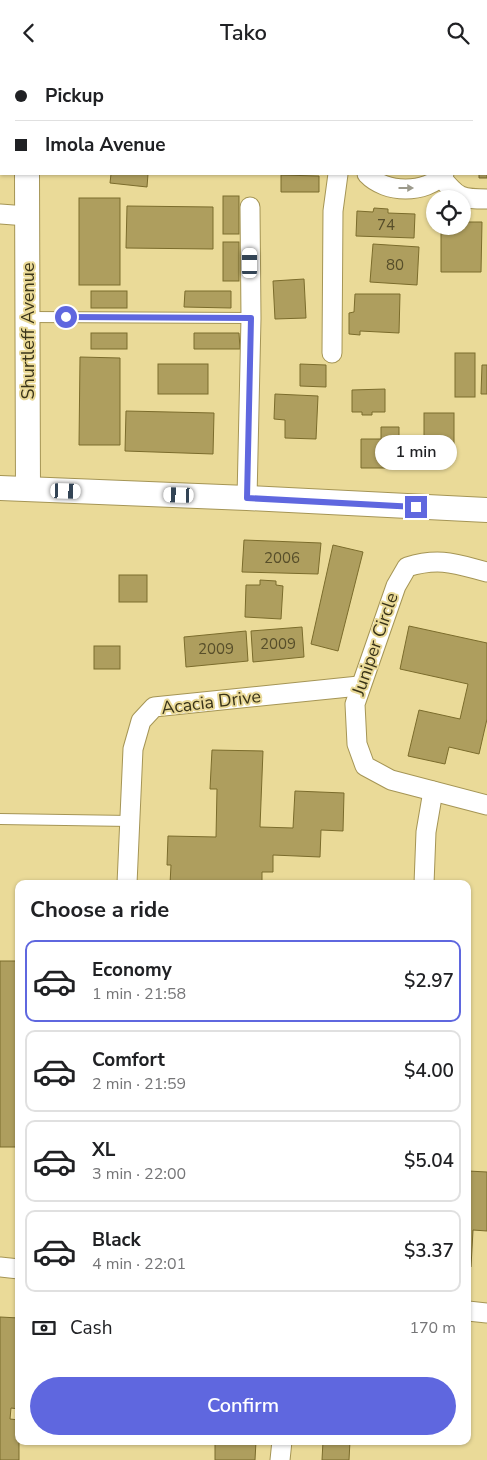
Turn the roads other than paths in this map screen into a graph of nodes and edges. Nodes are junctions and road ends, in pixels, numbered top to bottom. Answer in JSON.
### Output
{"nodes":[{"id":1,"x":27,"y":175,"type":"edge"},
{"id":2,"x":338,"y":175,"type":"edge"},
{"id":3,"x":369,"y":175,"type":"edge"},
{"id":4,"x":443,"y":176,"type":"edge"},
{"id":5,"x":487,"y":199,"type":"edge"},
{"id":6,"x":250,"y":207,"type":"dead end"},
{"id":7,"x":0,"y":214,"type":"edge"},
{"id":8,"x":27,"y":215,"type":"junction"},
{"id":9,"x":28,"y":317,"type":"junction"},
{"id":10,"x":251,"y":318,"type":"junction"},
{"id":11,"x":332,"y":353,"type":"dead end"},
{"id":12,"x":0,"y":488,"type":"edge"},
{"id":13,"x":28,"y":489,"type":"junction"},
{"id":14,"x":247,"y":498,"type":"junction"},
{"id":15,"x":487,"y":510,"type":"edge"},
{"id":16,"x":487,"y":572,"type":"edge"},
{"id":17,"x":359,"y":686,"type":"junction"},
{"id":18,"x":433,"y":791,"type":"junction"},
{"id":19,"x":487,"y":805,"type":"edge"},
{"id":20,"x":0,"y":819,"type":"edge"},
{"id":21,"x":130,"y":821,"type":"junction"},
{"id":22,"x":127,"y":880,"type":"edge"},
{"id":23,"x":424,"y":880,"type":"edge"},
{"id":24,"x":0,"y":1267,"type":"edge"},
{"id":25,"x":15,"y":1269,"type":"edge"},
{"id":26,"x":471,"y":1311,"type":"edge"},
{"id":27,"x":487,"y":1313,"type":"edge"},
{"id":28,"x":282,"y":1445,"type":"edge"},
{"id":29,"x":280,"y":1460,"type":"edge"}],
"edges":[{"from":1,"to":8,"type":"street","name":"Shurtleff Avenue"},
{"from":2,"to":11,"type":"street"},
{"from":3,"to":4,"type":"street","one_way":true},
{"from":4,"to":5,"type":"street"},
{"from":6,"to":10,"type":"street"},
{"from":7,"to":8,"type":"street"},
{"from":8,"to":9,"type":"street","name":"Shurtleff Avenue"},
{"from":9,"to":10,"type":"lane"},
{"from":9,"to":13,"type":"street","name":"Shurtleff Avenue"},
{"from":10,"to":14,"type":"street"},
{"from":12,"to":13,"type":"street"},
{"from":13,"to":14,"type":"street"},
{"from":14,"to":15,"type":"street"},
{"from":16,"to":17,"type":"street","name":"Juniper Circle"},
{"from":17,"to":18,"type":"street","name":"Juniper Circle"},
{"from":17,"to":21,"type":"street","name":"Acacia Drive"},
{"from":18,"to":19,"type":"street","name":"Juniper Circle"},
{"from":18,"to":23,"type":"street"},
{"from":20,"to":21,"type":"lane"},
{"from":21,"to":22,"type":"street","name":"Acacia Drive"},
{"from":24,"to":25,"type":"street"},
{"from":26,"to":27,"type":"street"},
{"from":28,"to":29,"type":"street"}]}
